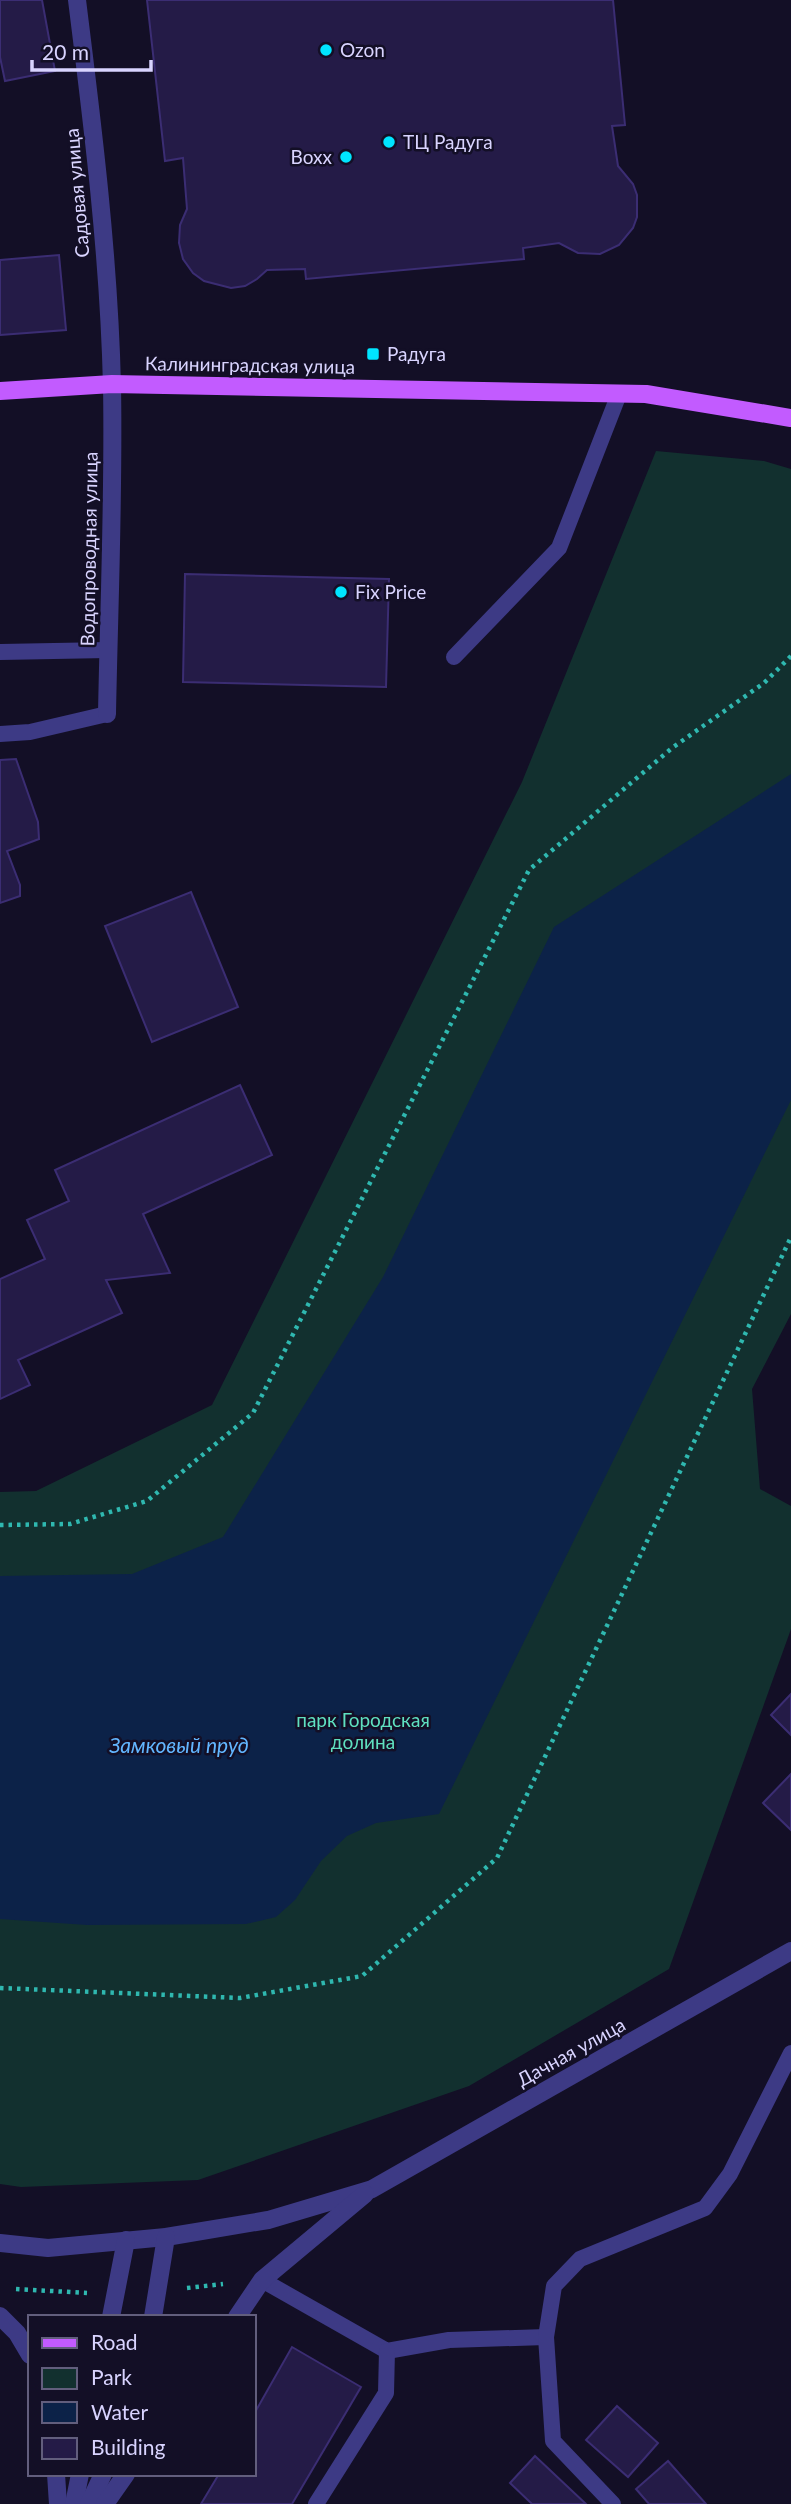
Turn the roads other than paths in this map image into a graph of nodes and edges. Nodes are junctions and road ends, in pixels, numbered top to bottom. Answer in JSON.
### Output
{"nodes":[{"id":1,"x":77,"y":0,"type":"edge"},
{"id":2,"x":112,"y":384,"type":"junction"},
{"id":3,"x":0,"y":391,"type":"edge"},
{"id":4,"x":619,"y":394,"type":"junction"},
{"id":5,"x":791,"y":418,"type":"edge"},
{"id":6,"x":108,"y":650,"type":"junction"},
{"id":7,"x":0,"y":652,"type":"edge"},
{"id":8,"x":454,"y":657,"type":"dead end"},
{"id":9,"x":107,"y":715,"type":"joint"},
{"id":10,"x":0,"y":734,"type":"edge"},
{"id":11,"x":791,"y":1951,"type":"edge"},
{"id":12,"x":791,"y":2053,"type":"edge"},
{"id":13,"x":372,"y":2189,"type":"junction"},
{"id":14,"x":166,"y":2237,"type":"junction"},
{"id":15,"x":126,"y":2240,"type":"junction"},
{"id":16,"x":0,"y":2243,"type":"edge"},
{"id":17,"x":262,"y":2280,"type":"junction"},
{"id":18,"x":111,"y":2315,"type":"edge"},
{"id":19,"x":153,"y":2315,"type":"edge"},
{"id":20,"x":238,"y":2315,"type":"edge"},
{"id":21,"x":0,"y":2316,"type":"edge"},
{"id":22,"x":546,"y":2337,"type":"junction"},
{"id":23,"x":28,"y":2351,"type":"edge"},
{"id":24,"x":387,"y":2351,"type":"junction"},
{"id":25,"x":56,"y":2476,"type":"edge"},
{"id":26,"x":80,"y":2476,"type":"edge"},
{"id":27,"x":102,"y":2476,"type":"edge"},
{"id":28,"x":125,"y":2476,"type":"edge"},
{"id":29,"x":58,"y":2504,"type":"edge"},
{"id":30,"x":74,"y":2504,"type":"edge"},
{"id":31,"x":89,"y":2504,"type":"edge"},
{"id":32,"x":105,"y":2504,"type":"edge"},
{"id":33,"x":316,"y":2504,"type":"edge"},
{"id":34,"x":613,"y":2504,"type":"edge"}],
"edges":[{"from":1,"to":2,"type":"street","name":"Садовая улица"},
{"from":2,"to":3,"type":"main road","name":"Калининградская улица"},
{"from":2,"to":4,"type":"main road","name":"Калининградская улица"},
{"from":2,"to":6,"type":"street","name":"Водопроводная улица"},
{"from":4,"to":5,"type":"main road","name":"Калининградская улица"},
{"from":4,"to":8,"type":"lane"},
{"from":6,"to":7,"type":"lane"},
{"from":6,"to":9,"type":"street","name":"Водопроводная улица"},
{"from":9,"to":10,"type":"lane"},
{"from":11,"to":13,"type":"street","name":"Дачная улица"},
{"from":12,"to":22,"type":"lane"},
{"from":13,"to":14,"type":"street","name":"Дачная улица"},
{"from":13,"to":17,"type":"street","name":"Дачная улица"},
{"from":14,"to":15,"type":"street","name":"Дачная улица"},
{"from":14,"to":19,"type":"street"},
{"from":15,"to":16,"type":"street","name":"Дачная улица"},
{"from":15,"to":18,"type":"street"},
{"from":17,"to":20,"type":"street","name":"Дачная улица"},
{"from":17,"to":24,"type":"lane"},
{"from":21,"to":23,"type":"street"},
{"from":22,"to":24,"type":"lane"},
{"from":22,"to":34,"type":"lane"},
{"from":24,"to":33,"type":"lane"},
{"from":25,"to":29,"type":"street"},
{"from":26,"to":30,"type":"street"},
{"from":27,"to":31,"type":"street"},
{"from":28,"to":32,"type":"street"}]}
